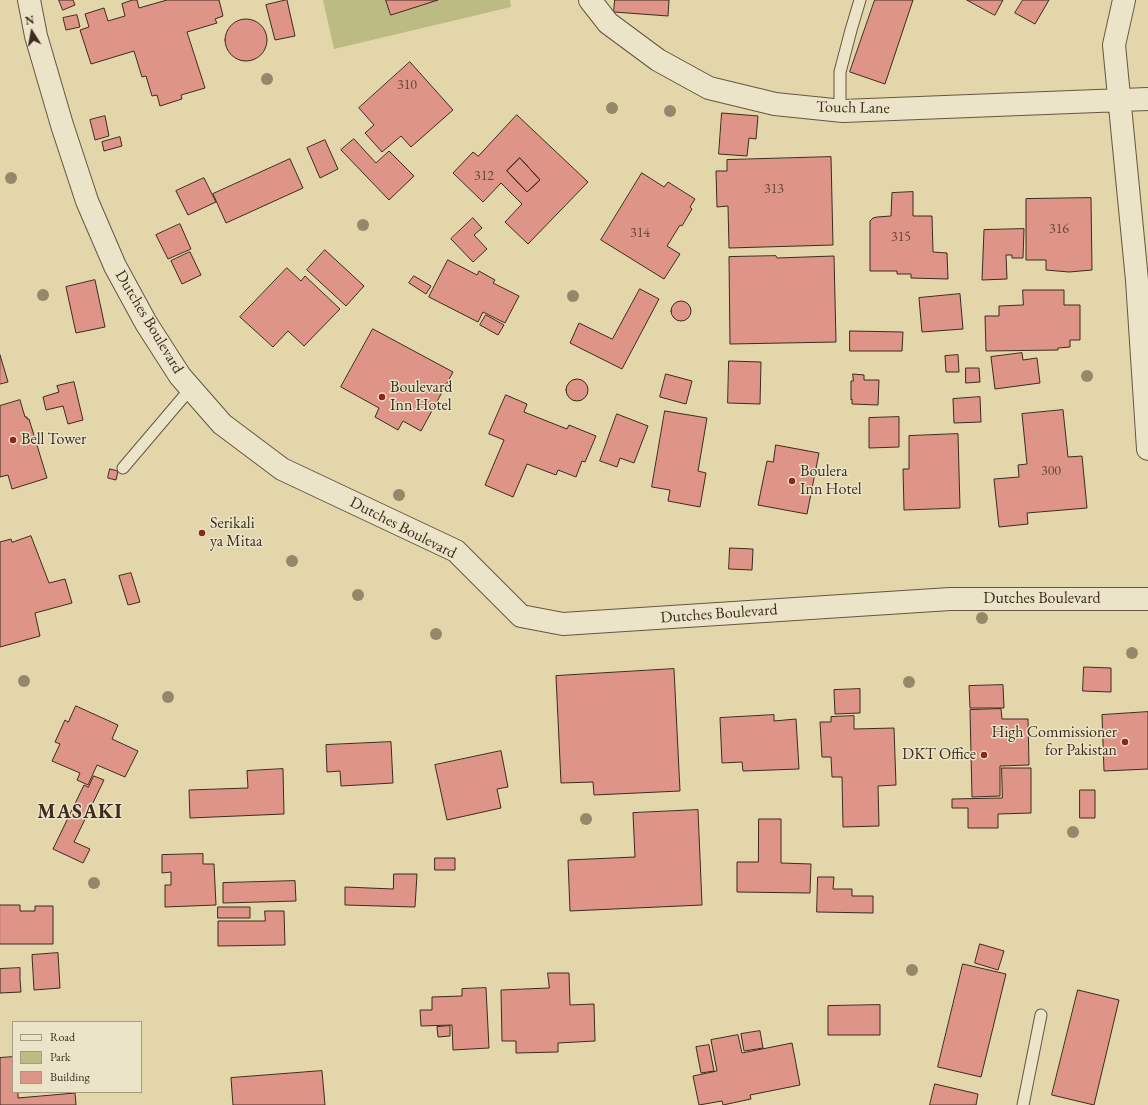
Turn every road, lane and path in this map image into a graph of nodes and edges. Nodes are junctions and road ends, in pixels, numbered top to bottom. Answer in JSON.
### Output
{"nodes":[{"id":1,"x":29,"y":0,"type":"edge"},
{"id":2,"x":590,"y":0,"type":"edge"},
{"id":3,"x":860,"y":0,"type":"edge"},
{"id":4,"x":1124,"y":0,"type":"edge"},
{"id":5,"x":1148,"y":99,"type":"edge"},
{"id":6,"x":1120,"y":100,"type":"junction"},
{"id":7,"x":840,"y":111,"type":"junction"},
{"id":8,"x":191,"y":388,"type":"junction"},
{"id":9,"x":1148,"y":449,"type":"edge"},
{"id":10,"x":123,"y":468,"type":"dead end"},
{"id":11,"x":1148,"y":599,"type":"edge"},
{"id":12,"x":1041,"y":1015,"type":"dead end"},
{"id":13,"x":1023,"y":1105,"type":"edge"}],
"edges":[{"from":1,"to":8,"type":"street","name":"Dutches Boulevard"},
{"from":2,"to":7,"type":"street","name":"Touch Lane"},
{"from":3,"to":7,"type":"lane"},
{"from":4,"to":6,"type":"street"},
{"from":5,"to":6,"type":"street","name":"Touch Lane"},
{"from":6,"to":7,"type":"street","name":"Touch Lane"},
{"from":6,"to":9,"type":"street"},
{"from":8,"to":10,"type":"lane"},
{"from":8,"to":11,"type":"street","name":"Dutches Boulevard"},
{"from":12,"to":13,"type":"lane"}]}
